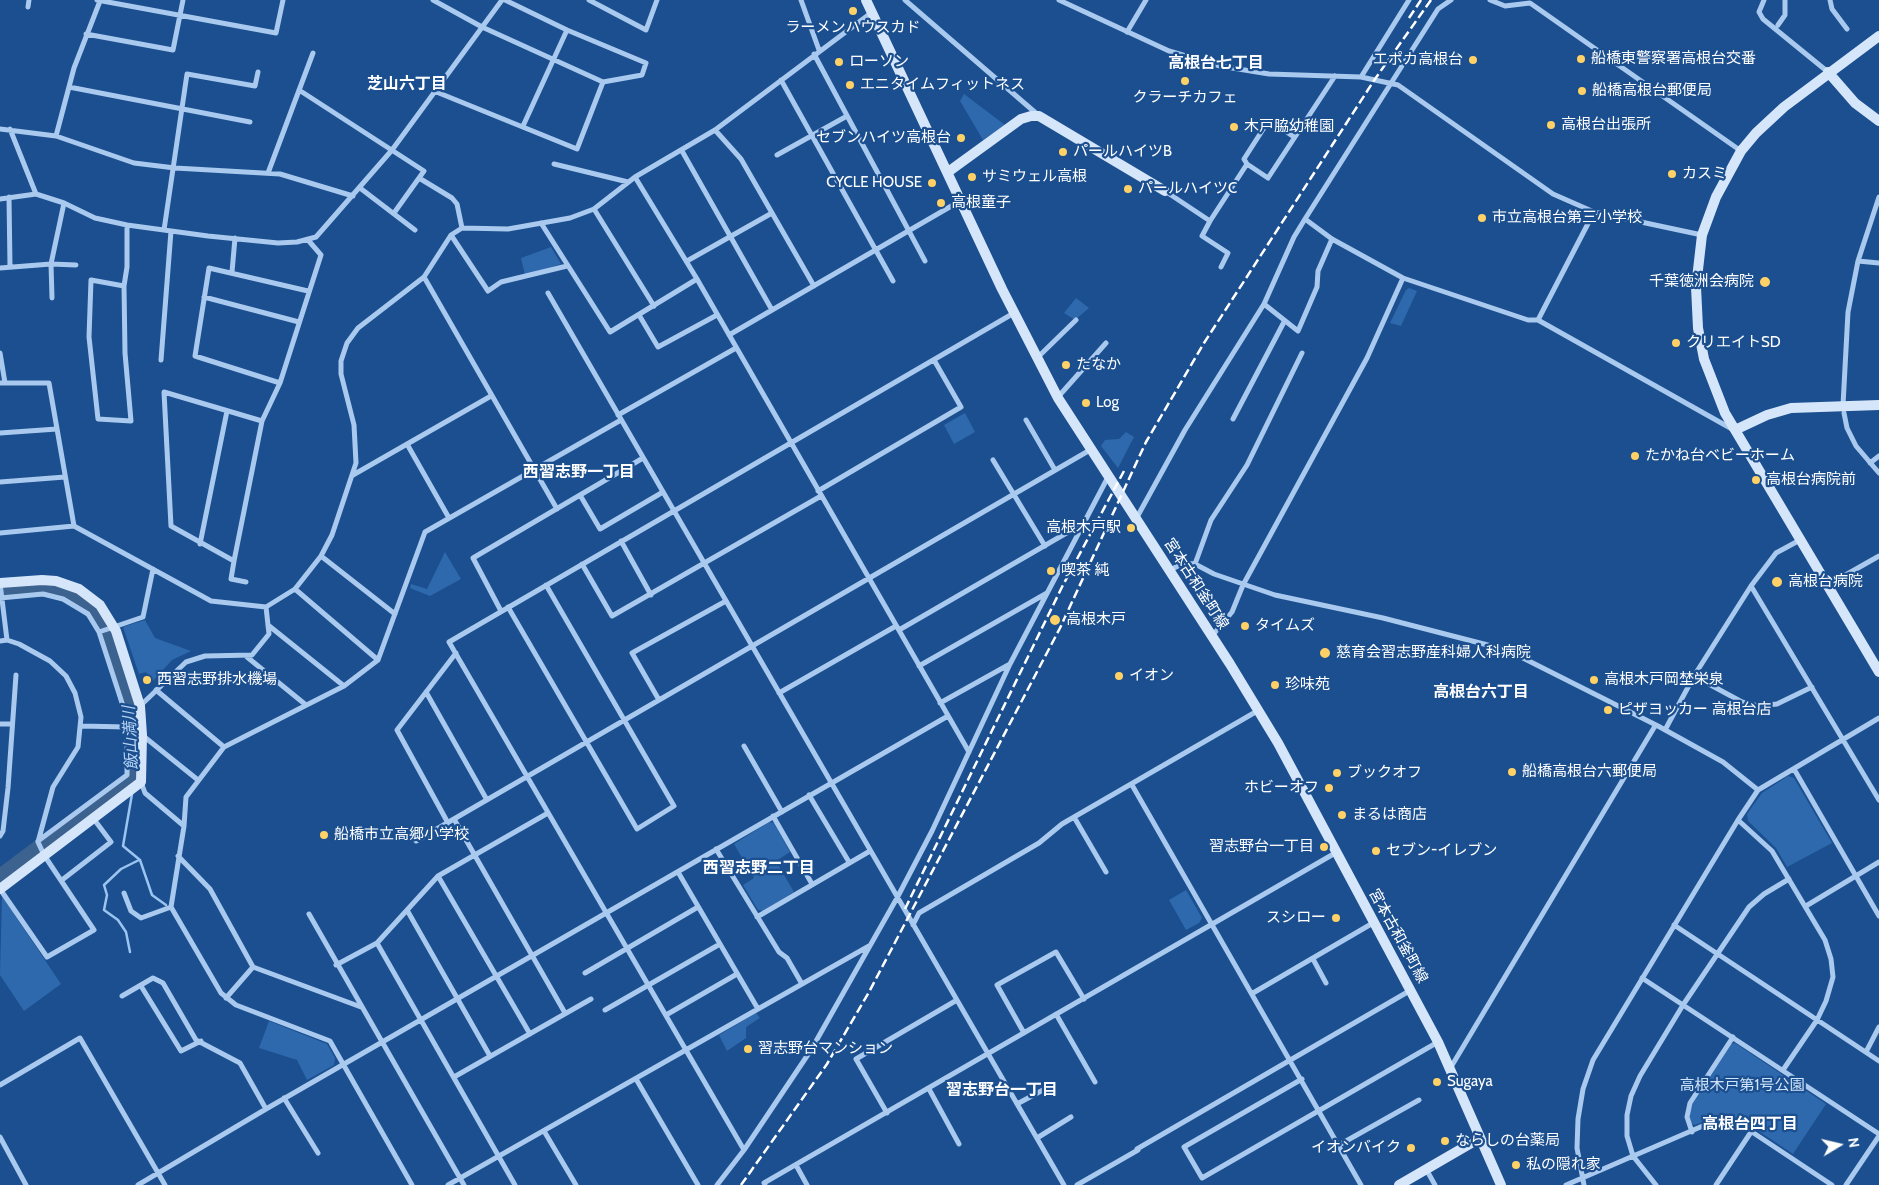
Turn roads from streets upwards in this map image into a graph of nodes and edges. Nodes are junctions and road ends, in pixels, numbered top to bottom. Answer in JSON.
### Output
{"nodes":[{"id":1,"x":29,"y":0,"type":"edge"},
{"id":2,"x":98,"y":0,"type":"edge"},
{"id":3,"x":183,"y":0,"type":"edge"},
{"id":4,"x":283,"y":0,"type":"edge"},
{"id":5,"x":434,"y":0,"type":"edge"},
{"id":6,"x":504,"y":0,"type":"edge"},
{"id":7,"x":589,"y":0,"type":"edge"},
{"id":8,"x":657,"y":0,"type":"edge"},
{"id":9,"x":801,"y":0,"type":"edge"},
{"id":10,"x":866,"y":0,"type":"edge"},
{"id":11,"x":905,"y":0,"type":"edge"},
{"id":12,"x":1059,"y":0,"type":"edge"},
{"id":13,"x":1146,"y":0,"type":"edge"},
{"id":14,"x":1409,"y":0,"type":"edge"},
{"id":15,"x":1451,"y":0,"type":"edge"},
{"id":16,"x":1490,"y":0,"type":"edge"},
{"id":17,"x":1764,"y":0,"type":"edge"},
{"id":18,"x":1785,"y":0,"type":"edge"},
{"id":19,"x":1830,"y":0,"type":"edge"},
{"id":20,"x":1521,"y":2,"type":"edge"},
{"id":21,"x":1530,"y":2,"type":"edge"},
{"id":22,"x":28,"y":7,"type":"dead end"},
{"id":23,"x":872,"y":12,"type":"junction"},
{"id":24,"x":180,"y":14,"type":"junction"},
{"id":25,"x":1778,"y":25,"type":"dead end"},
{"id":26,"x":482,"y":27,"type":"junction"},
{"id":27,"x":1847,"y":29,"type":"dead end"},
{"id":28,"x":567,"y":30,"type":"junction"},
{"id":29,"x":1127,"y":32,"type":"junction"},
{"id":30,"x":86,"y":34,"type":"junction"},
{"id":31,"x":1879,"y":36,"type":"edge"},
{"id":32,"x":819,"y":50,"type":"junction"},
{"id":33,"x":313,"y":53,"type":"dead end"},
{"id":34,"x":814,"y":54,"type":"junction"},
{"id":35,"x":553,"y":59,"type":"junction"},
{"id":36,"x":258,"y":72,"type":"dead end"},
{"id":37,"x":1828,"y":72,"type":"junction"},
{"id":38,"x":1335,"y":76,"type":"junction"},
{"id":39,"x":1361,"y":77,"type":"junction"},
{"id":40,"x":781,"y":80,"type":"junction"},
{"id":41,"x":603,"y":82,"type":"junction"},
{"id":42,"x":1392,"y":83,"type":"junction"},
{"id":43,"x":69,"y":87,"type":"junction"},
{"id":44,"x":299,"y":90,"type":"junction"},
{"id":45,"x":434,"y":91,"type":"junction"},
{"id":46,"x":182,"y":109,"type":"junction"},
{"id":47,"x":847,"y":116,"type":"junction"},
{"id":48,"x":1039,"y":116,"type":"junction"},
{"id":49,"x":1879,"y":121,"type":"edge"},
{"id":50,"x":250,"y":122,"type":"dead end"},
{"id":51,"x":523,"y":126,"type":"junction"},
{"id":52,"x":0,"y":129,"type":"edge"},
{"id":53,"x":10,"y":129,"type":"junction"},
{"id":54,"x":715,"y":130,"type":"junction"},
{"id":55,"x":56,"y":136,"type":"junction"},
{"id":56,"x":812,"y":136,"type":"junction"},
{"id":57,"x":1294,"y":137,"type":"junction"},
{"id":58,"x":392,"y":150,"type":"junction"},
{"id":59,"x":682,"y":150,"type":"junction"},
{"id":60,"x":1741,"y":151,"type":"junction"},
{"id":61,"x":777,"y":155,"type":"dead end"},
{"id":62,"x":554,"y":164,"type":"dead end"},
{"id":63,"x":1247,"y":164,"type":"junction"},
{"id":64,"x":175,"y":168,"type":"junction"},
{"id":65,"x":948,"y":172,"type":"junction"},
{"id":66,"x":268,"y":173,"type":"junction"},
{"id":67,"x":635,"y":177,"type":"junction"},
{"id":68,"x":419,"y":178,"type":"junction"},
{"id":69,"x":628,"y":182,"type":"junction"},
{"id":70,"x":360,"y":188,"type":"junction"},
{"id":71,"x":1165,"y":191,"type":"joint"},
{"id":72,"x":36,"y":194,"type":"junction"},
{"id":73,"x":353,"y":196,"type":"junction"},
{"id":74,"x":9,"y":197,"type":"junction"},
{"id":75,"x":1879,"y":197,"type":"edge"},
{"id":76,"x":0,"y":199,"type":"edge"},
{"id":77,"x":64,"y":203,"type":"junction"},
{"id":78,"x":958,"y":203,"type":"junction"},
{"id":79,"x":594,"y":209,"type":"junction"},
{"id":80,"x":1594,"y":212,"type":"junction"},
{"id":81,"x":394,"y":213,"type":"junction"},
{"id":82,"x":772,"y":213,"type":"junction"},
{"id":83,"x":1305,"y":219,"type":"junction"},
{"id":84,"x":1210,"y":221,"type":"junction"},
{"id":85,"x":541,"y":223,"type":"junction"},
{"id":86,"x":127,"y":225,"type":"junction"},
{"id":87,"x":462,"y":228,"type":"junction"},
{"id":88,"x":164,"y":230,"type":"junction"},
{"id":89,"x":415,"y":230,"type":"dead end"},
{"id":90,"x":170,"y":231,"type":"junction"},
{"id":91,"x":909,"y":231,"type":"junction"},
{"id":92,"x":451,"y":235,"type":"junction"},
{"id":93,"x":1702,"y":235,"type":"junction"},
{"id":94,"x":730,"y":236,"type":"junction"},
{"id":95,"x":235,"y":238,"type":"junction"},
{"id":96,"x":1332,"y":239,"type":"junction"},
{"id":97,"x":308,"y":240,"type":"junction"},
{"id":98,"x":876,"y":250,"type":"junction"},
{"id":99,"x":925,"y":261,"type":"dead end"},
{"id":100,"x":1858,"y":261,"type":"junction"},
{"id":101,"x":687,"y":262,"type":"junction"},
{"id":102,"x":1879,"y":263,"type":"edge"},
{"id":103,"x":50,"y":264,"type":"junction"},
{"id":104,"x":76,"y":265,"type":"dead end"},
{"id":105,"x":568,"y":266,"type":"junction"},
{"id":106,"x":10,"y":267,"type":"junction"},
{"id":107,"x":1221,"y":267,"type":"dead end"},
{"id":108,"x":0,"y":268,"type":"edge"},
{"id":109,"x":232,"y":272,"type":"junction"},
{"id":110,"x":424,"y":276,"type":"junction"},
{"id":111,"x":1403,"y":278,"type":"junction"},
{"id":112,"x":697,"y":279,"type":"junction"},
{"id":113,"x":893,"y":281,"type":"dead end"},
{"id":114,"x":124,"y":286,"type":"junction"},
{"id":115,"x":814,"y":286,"type":"junction"},
{"id":116,"x":308,"y":291,"type":"junction"},
{"id":117,"x":548,"y":293,"type":"dead end"},
{"id":118,"x":204,"y":297,"type":"junction"},
{"id":119,"x":52,"y":298,"type":"dead end"},
{"id":120,"x":1264,"y":304,"type":"junction"},
{"id":121,"x":654,"y":306,"type":"junction"},
{"id":122,"x":772,"y":310,"type":"junction"},
{"id":123,"x":1014,"y":313,"type":"junction"},
{"id":124,"x":639,"y":315,"type":"junction"},
{"id":125,"x":717,"y":315,"type":"junction"},
{"id":126,"x":1076,"y":320,"type":"dead end"},
{"id":127,"x":1538,"y":320,"type":"junction"},
{"id":128,"x":299,"y":322,"type":"junction"},
{"id":129,"x":1284,"y":322,"type":"junction"},
{"id":130,"x":729,"y":335,"type":"junction"},
{"id":131,"x":1106,"y":343,"type":"dead end"},
{"id":132,"x":736,"y":348,"type":"junction"},
{"id":133,"x":0,"y":353,"type":"edge"},
{"id":134,"x":1302,"y":353,"type":"dead end"},
{"id":135,"x":1036,"y":358,"type":"junction"},
{"id":136,"x":162,"y":360,"type":"dead end"},
{"id":137,"x":934,"y":360,"type":"junction"},
{"id":138,"x":3,"y":383,"type":"edge"},
{"id":139,"x":280,"y":383,"type":"junction"},
{"id":140,"x":491,"y":396,"type":"junction"},
{"id":141,"x":1058,"y":398,"type":"junction"},
{"id":142,"x":1879,"y":405,"type":"edge"},
{"id":143,"x":1844,"y":409,"type":"junction"},
{"id":144,"x":227,"y":410,"type":"junction"},
{"id":145,"x":620,"y":417,"type":"junction"},
{"id":146,"x":1233,"y":419,"type":"dead end"},
{"id":147,"x":1026,"y":420,"type":"dead end"},
{"id":148,"x":262,"y":421,"type":"junction"},
{"id":149,"x":57,"y":429,"type":"junction"},
{"id":150,"x":1735,"y":430,"type":"junction"},
{"id":151,"x":0,"y":433,"type":"edge"},
{"id":152,"x":791,"y":443,"type":"junction"},
{"id":153,"x":407,"y":444,"type":"junction"},
{"id":154,"x":1090,"y":450,"type":"junction"},
{"id":155,"x":1879,"y":456,"type":"edge"},
{"id":156,"x":643,"y":458,"type":"junction"},
{"id":157,"x":993,"y":460,"type":"dead end"},
{"id":158,"x":1870,"y":463,"type":"junction"},
{"id":159,"x":534,"y":470,"type":"junction"},
{"id":160,"x":1055,"y":470,"type":"junction"},
{"id":161,"x":1879,"y":473,"type":"edge"},
{"id":162,"x":354,"y":476,"type":"junction"},
{"id":163,"x":65,"y":477,"type":"junction"},
{"id":164,"x":1108,"y":477,"type":"junction"},
{"id":165,"x":0,"y":482,"type":"edge"},
{"id":166,"x":663,"y":492,"type":"junction"},
{"id":167,"x":820,"y":493,"type":"junction"},
{"id":168,"x":1014,"y":494,"type":"junction"},
{"id":169,"x":580,"y":495,"type":"junction"},
{"id":170,"x":557,"y":509,"type":"junction"},
{"id":171,"x":674,"y":511,"type":"junction"},
{"id":172,"x":449,"y":518,"type":"junction"},
{"id":173,"x":1136,"y":519,"type":"junction"},
{"id":174,"x":1083,"y":524,"type":"junction"},
{"id":175,"x":74,"y":526,"type":"junction"},
{"id":176,"x":0,"y":533,"type":"edge"},
{"id":177,"x":1800,"y":540,"type":"junction"},
{"id":178,"x":621,"y":541,"type":"junction"},
{"id":179,"x":200,"y":544,"type":"junction"},
{"id":180,"x":1045,"y":546,"type":"junction"},
{"id":181,"x":321,"y":556,"type":"junction"},
{"id":182,"x":1879,"y":556,"type":"edge"},
{"id":183,"x":234,"y":561,"type":"junction"},
{"id":184,"x":704,"y":563,"type":"junction"},
{"id":185,"x":582,"y":564,"type":"junction"},
{"id":186,"x":1195,"y":564,"type":"junction"},
{"id":187,"x":153,"y":569,"type":"junction"},
{"id":188,"x":1170,"y":570,"type":"junction"},
{"id":189,"x":869,"y":578,"type":"junction"},
{"id":190,"x":1835,"y":580,"type":"dead end"},
{"id":191,"x":246,"y":582,"type":"dead end"},
{"id":192,"x":0,"y":583,"type":"edge"},
{"id":193,"x":546,"y":585,"type":"junction"},
{"id":194,"x":1243,"y":585,"type":"junction"},
{"id":195,"x":1751,"y":586,"type":"junction"},
{"id":196,"x":1,"y":587,"type":"edge"},
{"id":197,"x":295,"y":590,"type":"junction"},
{"id":198,"x":1048,"y":592,"type":"junction"},
{"id":199,"x":651,"y":595,"type":"junction"},
{"id":200,"x":1,"y":597,"type":"edge"},
{"id":201,"x":726,"y":601,"type":"junction"},
{"id":202,"x":266,"y":607,"type":"junction"},
{"id":203,"x":508,"y":607,"type":"junction"},
{"id":204,"x":502,"y":611,"type":"junction"},
{"id":205,"x":395,"y":614,"type":"junction"},
{"id":206,"x":268,"y":624,"type":"junction"},
{"id":207,"x":112,"y":627,"type":"junction"},
{"id":208,"x":897,"y":628,"type":"junction"},
{"id":209,"x":101,"y":631,"type":"junction"},
{"id":210,"x":1212,"y":636,"type":"junction"},
{"id":211,"x":7,"y":640,"type":"junction"},
{"id":212,"x":0,"y":641,"type":"edge"},
{"id":213,"x":752,"y":646,"type":"junction"},
{"id":214,"x":456,"y":654,"type":"junction"},
{"id":215,"x":247,"y":657,"type":"junction"},
{"id":216,"x":378,"y":660,"type":"junction"},
{"id":217,"x":1010,"y":664,"type":"junction"},
{"id":218,"x":919,"y":666,"type":"junction"},
{"id":219,"x":1879,"y":672,"type":"edge"},
{"id":220,"x":16,"y":675,"type":"dead end"},
{"id":221,"x":1694,"y":676,"type":"junction"},
{"id":222,"x":344,"y":686,"type":"junction"},
{"id":223,"x":1812,"y":687,"type":"junction"},
{"id":224,"x":156,"y":690,"type":"junction"},
{"id":225,"x":426,"y":692,"type":"junction"},
{"id":226,"x":779,"y":693,"type":"junction"},
{"id":227,"x":659,"y":700,"type":"junction"},
{"id":228,"x":940,"y":703,"type":"junction"},
{"id":229,"x":140,"y":706,"type":"junction"},
{"id":230,"x":306,"y":706,"type":"junction"},
{"id":231,"x":1259,"y":710,"type":"junction"},
{"id":232,"x":948,"y":716,"type":"junction"},
{"id":233,"x":1879,"y":718,"type":"edge"},
{"id":234,"x":624,"y":720,"type":"junction"},
{"id":235,"x":0,"y":724,"type":"edge"},
{"id":236,"x":12,"y":724,"type":"junction"},
{"id":237,"x":81,"y":726,"type":"junction"},
{"id":238,"x":1658,"y":726,"type":"junction"},
{"id":239,"x":127,"y":727,"type":"junction"},
{"id":240,"x":1665,"y":730,"type":"junction"},
{"id":241,"x":142,"y":735,"type":"junction"},
{"id":242,"x":1843,"y":739,"type":"junction"},
{"id":243,"x":586,"y":742,"type":"junction"},
{"id":244,"x":744,"y":746,"type":"dead end"},
{"id":245,"x":224,"y":747,"type":"junction"},
{"id":246,"x":968,"y":752,"type":"junction"},
{"id":247,"x":1794,"y":769,"type":"junction"},
{"id":248,"x":527,"y":776,"type":"junction"},
{"id":249,"x":198,"y":780,"type":"junction"},
{"id":250,"x":140,"y":782,"type":"junction"},
{"id":251,"x":831,"y":782,"type":"junction"},
{"id":252,"x":1132,"y":785,"type":"junction"},
{"id":253,"x":0,"y":788,"type":"edge"},
{"id":254,"x":8,"y":788,"type":"junction"},
{"id":255,"x":1758,"y":790,"type":"junction"},
{"id":256,"x":809,"y":795,"type":"junction"},
{"id":257,"x":487,"y":800,"type":"junction"},
{"id":258,"x":1879,"y":800,"type":"edge"},
{"id":259,"x":782,"y":812,"type":"junction"},
{"id":260,"x":548,"y":813,"type":"junction"},
{"id":261,"x":773,"y":816,"type":"junction"},
{"id":262,"x":1074,"y":817,"type":"junction"},
{"id":263,"x":93,"y":818,"type":"junction"},
{"id":264,"x":454,"y":819,"type":"junction"},
{"id":265,"x":1738,"y":820,"type":"junction"},
{"id":266,"x":448,"y":822,"type":"junction"},
{"id":267,"x":184,"y":826,"type":"junction"},
{"id":268,"x":0,"y":836,"type":"edge"},
{"id":269,"x":416,"y":841,"type":"dead end"},
{"id":270,"x":41,"y":848,"type":"junction"},
{"id":271,"x":716,"y":849,"type":"junction"},
{"id":272,"x":870,"y":851,"type":"junction"},
{"id":273,"x":1337,"y":852,"type":"junction"},
{"id":274,"x":475,"y":855,"type":"junction"},
{"id":275,"x":178,"y":856,"type":"junction"},
{"id":276,"x":849,"y":862,"type":"junction"},
{"id":277,"x":1879,"y":862,"type":"edge"},
{"id":278,"x":678,"y":872,"type":"junction"},
{"id":279,"x":1106,"y":872,"type":"dead end"},
{"id":280,"x":438,"y":876,"type":"junction"},
{"id":281,"x":1856,"y":876,"type":"junction"},
{"id":282,"x":1789,"y":879,"type":"junction"},
{"id":283,"x":62,"y":880,"type":"junction"},
{"id":284,"x":812,"y":884,"type":"junction"},
{"id":285,"x":0,"y":889,"type":"edge"},
{"id":286,"x":124,"y":893,"type":"dead end"},
{"id":287,"x":897,"y":898,"type":"junction"},
{"id":288,"x":171,"y":906,"type":"junction"},
{"id":289,"x":1806,"y":906,"type":"junction"},
{"id":290,"x":698,"y":907,"type":"junction"},
{"id":291,"x":407,"y":910,"type":"junction"},
{"id":292,"x":606,"y":913,"type":"junction"},
{"id":293,"x":308,"y":914,"type":"dead end"},
{"id":294,"x":1879,"y":916,"type":"edge"},
{"id":295,"x":757,"y":917,"type":"junction"},
{"id":296,"x":1373,"y":923,"type":"junction"},
{"id":297,"x":1212,"y":924,"type":"junction"},
{"id":298,"x":913,"y":925,"type":"junction"},
{"id":299,"x":1674,"y":925,"type":"junction"},
{"id":300,"x":376,"y":943,"type":"junction"},
{"id":301,"x":720,"y":944,"type":"junction"},
{"id":302,"x":870,"y":946,"type":"junction"},
{"id":303,"x":627,"y":949,"type":"junction"},
{"id":304,"x":1717,"y":954,"type":"junction"},
{"id":305,"x":533,"y":956,"type":"junction"},
{"id":306,"x":1313,"y":959,"type":"junction"},
{"id":307,"x":336,"y":965,"type":"junction"},
{"id":308,"x":253,"y":967,"type":"junction"},
{"id":309,"x":585,"y":973,"type":"dead end"},
{"id":310,"x":737,"y":974,"type":"junction"},
{"id":311,"x":497,"y":977,"type":"junction"},
{"id":312,"x":1642,"y":978,"type":"junction"},
{"id":313,"x":802,"y":984,"type":"junction"},
{"id":314,"x":1326,"y":984,"type":"dead end"},
{"id":315,"x":648,"y":985,"type":"junction"},
{"id":316,"x":141,"y":986,"type":"junction"},
{"id":317,"x":1411,"y":990,"type":"junction"},
{"id":318,"x":1252,"y":993,"type":"junction"},
{"id":319,"x":122,"y":996,"type":"dead end"},
{"id":320,"x":226,"y":998,"type":"junction"},
{"id":321,"x":458,"y":999,"type":"junction"},
{"id":322,"x":591,"y":999,"type":"dead end"},
{"id":323,"x":1084,"y":999,"type":"junction"},
{"id":324,"x":956,"y":1000,"type":"junction"},
{"id":325,"x":1683,"y":1005,"type":"junction"},
{"id":326,"x":362,"y":1007,"type":"junction"},
{"id":327,"x":758,"y":1009,"type":"junction"},
{"id":328,"x":605,"y":1010,"type":"dead end"},
{"id":329,"x":565,"y":1013,"type":"junction"},
{"id":330,"x":1056,"y":1014,"type":"junction"},
{"id":331,"x":666,"y":1015,"type":"junction"},
{"id":332,"x":1817,"y":1020,"type":"junction"},
{"id":333,"x":420,"y":1021,"type":"junction"},
{"id":334,"x":1879,"y":1027,"type":"edge"},
{"id":335,"x":1024,"y":1033,"type":"junction"},
{"id":336,"x":530,"y":1034,"type":"junction"},
{"id":337,"x":1733,"y":1037,"type":"junction"},
{"id":338,"x":201,"y":1041,"type":"junction"},
{"id":339,"x":1438,"y":1042,"type":"junction"},
{"id":340,"x":383,"y":1043,"type":"junction"},
{"id":341,"x":686,"y":1050,"type":"junction"},
{"id":342,"x":1866,"y":1052,"type":"junction"},
{"id":343,"x":988,"y":1055,"type":"junction"},
{"id":344,"x":490,"y":1056,"type":"junction"},
{"id":345,"x":1290,"y":1059,"type":"junction"},
{"id":346,"x":1879,"y":1060,"type":"edge"},
{"id":347,"x":343,"y":1065,"type":"junction"},
{"id":348,"x":1450,"y":1068,"type":"junction"},
{"id":349,"x":1782,"y":1070,"type":"junction"},
{"id":350,"x":454,"y":1077,"type":"junction"},
{"id":351,"x":636,"y":1078,"type":"junction"},
{"id":352,"x":1302,"y":1079,"type":"junction"},
{"id":353,"x":1095,"y":1082,"type":"dead end"},
{"id":354,"x":0,"y":1084,"type":"edge"},
{"id":355,"x":928,"y":1089,"type":"junction"},
{"id":356,"x":1043,"y":1090,"type":"dead end"},
{"id":357,"x":284,"y":1098,"type":"junction"},
{"id":358,"x":1418,"y":1100,"type":"dead end"},
{"id":359,"x":1017,"y":1104,"type":"junction"},
{"id":360,"x":266,"y":1109,"type":"junction"},
{"id":361,"x":1319,"y":1110,"type":"junction"},
{"id":362,"x":887,"y":1113,"type":"junction"},
{"id":363,"x":1071,"y":1117,"type":"dead end"},
{"id":364,"x":544,"y":1131,"type":"junction"},
{"id":365,"x":1692,"y":1132,"type":"junction"},
{"id":366,"x":1752,"y":1132,"type":"junction"},
{"id":367,"x":1879,"y":1135,"type":"edge"},
{"id":368,"x":0,"y":1136,"type":"edge"},
{"id":369,"x":1037,"y":1138,"type":"junction"},
{"id":370,"x":1480,"y":1138,"type":"junction"},
{"id":371,"x":959,"y":1144,"type":"dead end"},
{"id":372,"x":1339,"y":1145,"type":"junction"},
{"id":373,"x":744,"y":1150,"type":"junction"},
{"id":374,"x":318,"y":1153,"type":"dead end"},
{"id":375,"x":499,"y":1156,"type":"junction"},
{"id":376,"x":1633,"y":1156,"type":"junction"},
{"id":377,"x":796,"y":1165,"type":"junction"},
{"id":378,"x":1426,"y":1169,"type":"junction"},
{"id":379,"x":158,"y":1173,"type":"junction"},
{"id":380,"x":460,"y":1178,"type":"junction"},
{"id":381,"x":1581,"y":1178,"type":"junction"},
{"id":382,"x":764,"y":1184,"type":"edge"},
{"id":383,"x":26,"y":1185,"type":"edge"},
{"id":384,"x":138,"y":1185,"type":"edge"},
{"id":385,"x":165,"y":1185,"type":"edge"},
{"id":386,"x":412,"y":1185,"type":"edge"},
{"id":387,"x":448,"y":1185,"type":"edge"},
{"id":388,"x":464,"y":1185,"type":"edge"},
{"id":389,"x":515,"y":1185,"type":"edge"},
{"id":390,"x":576,"y":1185,"type":"edge"},
{"id":391,"x":698,"y":1185,"type":"edge"},
{"id":392,"x":717,"y":1185,"type":"edge"},
{"id":393,"x":807,"y":1185,"type":"edge"},
{"id":394,"x":1064,"y":1185,"type":"edge"},
{"id":395,"x":1077,"y":1185,"type":"edge"},
{"id":396,"x":1361,"y":1185,"type":"edge"},
{"id":397,"x":1399,"y":1185,"type":"edge"},
{"id":398,"x":1435,"y":1185,"type":"edge"},
{"id":399,"x":1501,"y":1185,"type":"edge"},
{"id":400,"x":1566,"y":1185,"type":"edge"},
{"id":401,"x":1584,"y":1185,"type":"edge"},
{"id":402,"x":1656,"y":1185,"type":"edge"},
{"id":403,"x":1716,"y":1185,"type":"edge"},
{"id":404,"x":1832,"y":1185,"type":"edge"},
{"id":405,"x":1846,"y":1185,"type":"edge"}],
"edges":[{"from":1,"to":22,"type":"street"},
{"from":2,"to":24,"type":"street"},
{"from":2,"to":30,"type":"street"},
{"from":3,"to":24,"type":"street"},
{"from":4,"to":24,"type":"street"},
{"from":5,"to":26,"type":"street"},
{"from":6,"to":26,"type":"street"},
{"from":6,"to":28,"type":"street"},
{"from":7,"to":8,"type":"street"},
{"from":9,"to":32,"type":"street"},
{"from":10,"to":23,"type":"street","name":"宮本古和釜町線"},
{"from":11,"to":48,"type":"street"},
{"from":12,"to":29,"type":"street"},
{"from":13,"to":29,"type":"street"},
{"from":14,"to":39,"type":"street"},
{"from":15,"to":42,"type":"street"},
{"from":16,"to":20,"type":"street"},
{"from":17,"to":37,"type":"street"},
{"from":18,"to":25,"type":"street"},
{"from":19,"to":27,"type":"street"},
{"from":20,"to":21,"type":"street"},
{"from":21,"to":60,"type":"street"},
{"from":23,"to":32,"type":"street"},
{"from":23,"to":65,"type":"street","name":"宮本古和釜町線"},
{"from":24,"to":30,"type":"street"},
{"from":26,"to":35,"type":"street"},
{"from":26,"to":45,"type":"street"},
{"from":28,"to":35,"type":"street"},
{"from":28,"to":41,"type":"street"},
{"from":29,"to":38,"type":"street"},
{"from":30,"to":43,"type":"street"},
{"from":31,"to":37,"type":"street"},
{"from":32,"to":34,"type":"street"},
{"from":33,"to":44,"type":"street"},
{"from":34,"to":40,"type":"street"},
{"from":34,"to":47,"type":"street"},
{"from":35,"to":41,"type":"street"},
{"from":35,"to":51,"type":"street"},
{"from":36,"to":46,"type":"street"},
{"from":37,"to":49,"type":"street"},
{"from":37,"to":60,"type":"street"},
{"from":38,"to":39,"type":"street"},
{"from":38,"to":57,"type":"street"},
{"from":39,"to":42,"type":"street"},
{"from":40,"to":54,"type":"street"},
{"from":40,"to":56,"type":"street"},
{"from":41,"to":51,"type":"street"},
{"from":42,"to":80,"type":"street"},
{"from":42,"to":83,"type":"street"},
{"from":43,"to":46,"type":"street"},
{"from":43,"to":55,"type":"street"},
{"from":44,"to":58,"type":"street"},
{"from":44,"to":66,"type":"street"},
{"from":45,"to":51,"type":"street"},
{"from":45,"to":58,"type":"street"},
{"from":46,"to":50,"type":"street"},
{"from":46,"to":64,"type":"street"},
{"from":47,"to":56,"type":"street"},
{"from":47,"to":91,"type":"street"},
{"from":48,"to":65,"type":"street"},
{"from":48,"to":71,"type":"street"},
{"from":52,"to":53,"type":"street"},
{"from":53,"to":55,"type":"street"},
{"from":53,"to":72,"type":"street"},
{"from":54,"to":59,"type":"street"},
{"from":54,"to":82,"type":"street"},
{"from":55,"to":64,"type":"street"},
{"from":56,"to":61,"type":"street"},
{"from":56,"to":98,"type":"street"},
{"from":57,"to":63,"type":"street"},
{"from":57,"to":63,"type":"street"},
{"from":58,"to":68,"type":"street"},
{"from":58,"to":70,"type":"street"},
{"from":59,"to":67,"type":"street"},
{"from":59,"to":94,"type":"street"},
{"from":60,"to":93,"type":"street"},
{"from":62,"to":69,"type":"street"},
{"from":63,"to":84,"type":"street"},
{"from":64,"to":66,"type":"street"},
{"from":64,"to":88,"type":"street"},
{"from":65,"to":78,"type":"street","name":"宮本古和釜町線"},
{"from":66,"to":73,"type":"street"},
{"from":67,"to":69,"type":"street"},
{"from":67,"to":101,"type":"street"},
{"from":68,"to":81,"type":"street"},
{"from":68,"to":87,"type":"street"},
{"from":69,"to":79,"type":"street"},
{"from":70,"to":73,"type":"street"},
{"from":70,"to":81,"type":"street"},
{"from":71,"to":84,"type":"street"},
{"from":72,"to":74,"type":"street"},
{"from":72,"to":77,"type":"street"},
{"from":73,"to":97,"type":"street"},
{"from":74,"to":76,"type":"street"},
{"from":74,"to":106,"type":"street"},
{"from":75,"to":100,"type":"street"},
{"from":77,"to":86,"type":"street"},
{"from":77,"to":103,"type":"street"},
{"from":78,"to":91,"type":"street"},
{"from":78,"to":123,"type":"street","name":"宮本古和釜町線"},
{"from":79,"to":85,"type":"street"},
{"from":79,"to":121,"type":"street"},
{"from":80,"to":93,"type":"street"},
{"from":80,"to":127,"type":"street"},
{"from":81,"to":89,"type":"street"},
{"from":82,"to":94,"type":"street"},
{"from":82,"to":115,"type":"street"},
{"from":83,"to":96,"type":"street"},
{"from":83,"to":120,"type":"street"},
{"from":84,"to":107,"type":"street"},
{"from":85,"to":87,"type":"street"},
{"from":85,"to":105,"type":"street"},
{"from":86,"to":88,"type":"street"},
{"from":86,"to":114,"type":"street"},
{"from":87,"to":92,"type":"street"},
{"from":88,"to":90,"type":"street"},
{"from":90,"to":95,"type":"street"},
{"from":90,"to":136,"type":"street"},
{"from":91,"to":98,"type":"street"},
{"from":91,"to":99,"type":"street"},
{"from":92,"to":105,"type":"street"},
{"from":92,"to":110,"type":"street"},
{"from":93,"to":150,"type":"street"},
{"from":94,"to":101,"type":"street"},
{"from":94,"to":122,"type":"street"},
{"from":95,"to":97,"type":"street"},
{"from":95,"to":109,"type":"street"},
{"from":96,"to":111,"type":"street"},
{"from":96,"to":129,"type":"street"},
{"from":97,"to":116,"type":"street"},
{"from":98,"to":113,"type":"street"},
{"from":98,"to":115,"type":"street"},
{"from":100,"to":102,"type":"street"},
{"from":100,"to":143,"type":"street"},
{"from":101,"to":112,"type":"street"},
{"from":103,"to":104,"type":"street"},
{"from":103,"to":106,"type":"street"},
{"from":103,"to":119,"type":"street"},
{"from":105,"to":124,"type":"street"},
{"from":106,"to":108,"type":"street"},
{"from":109,"to":116,"type":"street"},
{"from":109,"to":118,"type":"street"},
{"from":110,"to":140,"type":"street"},
{"from":110,"to":162,"type":"street"},
{"from":111,"to":127,"type":"street"},
{"from":111,"to":194,"type":"street"},
{"from":112,"to":121,"type":"street"},
{"from":112,"to":125,"type":"street"},
{"from":114,"to":114,"type":"street"},
{"from":115,"to":122,"type":"street"},
{"from":116,"to":128,"type":"street"},
{"from":117,"to":145,"type":"street"},
{"from":118,"to":128,"type":"street"},
{"from":118,"to":139,"type":"street"},
{"from":120,"to":129,"type":"street"},
{"from":120,"to":173,"type":"street"},
{"from":121,"to":124,"type":"street"},
{"from":122,"to":130,"type":"street"},
{"from":123,"to":135,"type":"street","name":"宮本古和釜町線"},
{"from":123,"to":137,"type":"street"},
{"from":124,"to":125,"type":"street"},
{"from":125,"to":130,"type":"street"},
{"from":126,"to":135,"type":"street"},
{"from":127,"to":150,"type":"street"},
{"from":128,"to":139,"type":"street"},
{"from":129,"to":146,"type":"street"},
{"from":130,"to":132,"type":"street"},
{"from":131,"to":141,"type":"street"},
{"from":132,"to":145,"type":"street"},
{"from":132,"to":152,"type":"street"},
{"from":133,"to":138,"type":"street"},
{"from":134,"to":186,"type":"street"},
{"from":135,"to":141,"type":"street","name":"宮本古和釜町線"},
{"from":137,"to":152,"type":"street"},
{"from":137,"to":167,"type":"street"},
{"from":138,"to":149,"type":"street"},
{"from":139,"to":148,"type":"street"},
{"from":140,"to":153,"type":"street"},
{"from":140,"to":159,"type":"street"},
{"from":141,"to":154,"type":"street","name":"宮本古和釜町線"},
{"from":142,"to":143,"type":"street"},
{"from":143,"to":150,"type":"street"},
{"from":143,"to":158,"type":"street"},
{"from":144,"to":148,"type":"street"},
{"from":144,"to":179,"type":"street"},
{"from":144,"to":179,"type":"street"},
{"from":145,"to":156,"type":"street"},
{"from":145,"to":159,"type":"street"},
{"from":147,"to":160,"type":"street"},
{"from":148,"to":183,"type":"street"},
{"from":149,"to":151,"type":"street"},
{"from":149,"to":163,"type":"street"},
{"from":150,"to":177,"type":"street"},
{"from":152,"to":167,"type":"street"},
{"from":152,"to":171,"type":"street"},
{"from":153,"to":162,"type":"street"},
{"from":153,"to":172,"type":"street"},
{"from":154,"to":160,"type":"street"},
{"from":154,"to":164,"type":"street","name":"宮本古和釜町線"},
{"from":155,"to":158,"type":"street"},
{"from":156,"to":166,"type":"street"},
{"from":156,"to":169,"type":"street"},
{"from":157,"to":168,"type":"street"},
{"from":158,"to":161,"type":"street"},
{"from":159,"to":170,"type":"street"},
{"from":159,"to":172,"type":"street"},
{"from":160,"to":168,"type":"street"},
{"from":162,"to":181,"type":"street"},
{"from":163,"to":165,"type":"street"},
{"from":163,"to":175,"type":"street"},
{"from":164,"to":173,"type":"street","name":"宮本古和釜町線"},
{"from":164,"to":174,"type":"street"},
{"from":166,"to":169,"type":"street"},
{"from":166,"to":171,"type":"street"},
{"from":167,"to":184,"type":"street"},
{"from":167,"to":189,"type":"street"},
{"from":168,"to":180,"type":"street"},
{"from":168,"to":189,"type":"street"},
{"from":169,"to":170,"type":"street"},
{"from":170,"to":204,"type":"street"},
{"from":171,"to":178,"type":"street"},
{"from":171,"to":184,"type":"street"},
{"from":172,"to":205,"type":"street"},
{"from":173,"to":188,"type":"street","name":"宮本古和釜町線"},
{"from":174,"to":180,"type":"street"},
{"from":174,"to":198,"type":"street"},
{"from":175,"to":176,"type":"street"},
{"from":175,"to":187,"type":"street"},
{"from":177,"to":195,"type":"street"},
{"from":177,"to":219,"type":"street"},
{"from":178,"to":185,"type":"street"},
{"from":178,"to":199,"type":"street"},
{"from":179,"to":183,"type":"street"},
{"from":180,"to":208,"type":"street"},
{"from":181,"to":197,"type":"street"},
{"from":181,"to":205,"type":"street"},
{"from":182,"to":190,"type":"street"},
{"from":183,"to":191,"type":"street"},
{"from":184,"to":199,"type":"street"},
{"from":184,"to":201,"type":"street"},
{"from":185,"to":193,"type":"street"},
{"from":185,"to":199,"type":"street"},
{"from":186,"to":188,"type":"street"},
{"from":186,"to":194,"type":"street"},
{"from":187,"to":202,"type":"street"},
{"from":187,"to":207,"type":"street"},
{"from":188,"to":210,"type":"street","name":"宮本古和釜町線"},
{"from":189,"to":208,"type":"street"},
{"from":189,"to":213,"type":"street"},
{"from":192,"to":196,"type":"street"},
{"from":192,"to":207,"type":"street"},
{"from":193,"to":203,"type":"street"},
{"from":193,"to":234,"type":"street"},
{"from":194,"to":210,"type":"street"},
{"from":194,"to":238,"type":"street"},
{"from":195,"to":221,"type":"street"},
{"from":195,"to":223,"type":"street"},
{"from":196,"to":200,"type":"street"},
{"from":197,"to":202,"type":"street"},
{"from":197,"to":216,"type":"street"},
{"from":198,"to":217,"type":"street"},
{"from":198,"to":218,"type":"street"},
{"from":200,"to":209,"type":"street"},
{"from":200,"to":211,"type":"street"},
{"from":201,"to":213,"type":"street"},
{"from":201,"to":227,"type":"street"},
{"from":202,"to":206,"type":"street"},
{"from":203,"to":204,"type":"street"},
{"from":203,"to":243,"type":"street"},
{"from":204,"to":214,"type":"street"},
{"from":205,"to":216,"type":"street"},
{"from":206,"to":215,"type":"street"},
{"from":206,"to":222,"type":"street"},
{"from":207,"to":209,"type":"street"},
{"from":207,"to":229,"type":"street"},
{"from":208,"to":218,"type":"street"},
{"from":208,"to":226,"type":"street"},
{"from":209,"to":239,"type":"street"},
{"from":210,"to":231,"type":"street","name":"宮本古和釜町線"},
{"from":211,"to":212,"type":"street"},
{"from":211,"to":237,"type":"street"},
{"from":213,"to":226,"type":"street"},
{"from":213,"to":227,"type":"street"},
{"from":214,"to":225,"type":"street"},
{"from":214,"to":248,"type":"street"},
{"from":215,"to":224,"type":"street"},
{"from":215,"to":230,"type":"street"},
{"from":216,"to":222,"type":"street"},
{"from":217,"to":228,"type":"street"},
{"from":217,"to":246,"type":"street"},
{"from":218,"to":228,"type":"street"},
{"from":220,"to":236,"type":"street"},
{"from":221,"to":223,"type":"street"},
{"from":221,"to":240,"type":"street"},
{"from":222,"to":230,"type":"street"},
{"from":223,"to":242,"type":"street"},
{"from":224,"to":229,"type":"street"},
{"from":224,"to":245,"type":"street"},
{"from":225,"to":257,"type":"street"},
{"from":225,"to":266,"type":"street"},
{"from":226,"to":251,"type":"street"},
{"from":227,"to":234,"type":"street"},
{"from":228,"to":232,"type":"street"},
{"from":229,"to":241,"type":"street"},
{"from":230,"to":245,"type":"street"},
{"from":231,"to":252,"type":"street"},
{"from":231,"to":273,"type":"street","name":"宮本古和釜町線"},
{"from":232,"to":246,"type":"street"},
{"from":232,"to":251,"type":"street"},
{"from":233,"to":242,"type":"street"},
{"from":234,"to":243,"type":"street"},
{"from":234,"to":243,"type":"street"},
{"from":235,"to":236,"type":"street"},
{"from":236,"to":254,"type":"street"},
{"from":237,"to":239,"type":"street"},
{"from":237,"to":270,"type":"street"},
{"from":238,"to":240,"type":"street"},
{"from":238,"to":348,"type":"street"},
{"from":239,"to":270,"type":"street"},
{"from":240,"to":255,"type":"street"},
{"from":241,"to":249,"type":"street"},
{"from":241,"to":250,"type":"street"},
{"from":242,"to":247,"type":"street"},
{"from":242,"to":258,"type":"street"},
{"from":243,"to":248,"type":"street"},
{"from":244,"to":259,"type":"street"},
{"from":245,"to":249,"type":"street"},
{"from":246,"to":287,"type":"street"},
{"from":247,"to":255,"type":"street"},
{"from":247,"to":281,"type":"street"},
{"from":248,"to":257,"type":"street"},
{"from":248,"to":260,"type":"street"},
{"from":249,"to":267,"type":"street"},
{"from":250,"to":263,"type":"street"},
{"from":250,"to":267,"type":"street"},
{"from":251,"to":256,"type":"street"},
{"from":251,"to":272,"type":"street"},
{"from":252,"to":262,"type":"street"},
{"from":252,"to":297,"type":"street"},
{"from":253,"to":254,"type":"street"},
{"from":254,"to":268,"type":"street"},
{"from":255,"to":265,"type":"street"},
{"from":256,"to":259,"type":"street"},
{"from":256,"to":276,"type":"street"},
{"from":257,"to":264,"type":"street"},
{"from":259,"to":261,"type":"street"},
{"from":260,"to":274,"type":"street"},
{"from":260,"to":292,"type":"street"},
{"from":261,"to":271,"type":"street"},
{"from":261,"to":284,"type":"street"},
{"from":262,"to":279,"type":"street"},
{"from":262,"to":298,"type":"street"},
{"from":263,"to":270,"type":"street"},
{"from":263,"to":283,"type":"street"},
{"from":264,"to":266,"type":"street"},
{"from":264,"to":274,"type":"street"},
{"from":265,"to":282,"type":"street"},
{"from":265,"to":299,"type":"street"},
{"from":266,"to":269,"type":"street"},
{"from":267,"to":275,"type":"street"},
{"from":270,"to":283,"type":"street"},
{"from":270,"to":285,"type":"street"},
{"from":271,"to":278,"type":"street"},
{"from":271,"to":295,"type":"street"},
{"from":272,"to":276,"type":"street"},
{"from":272,"to":287,"type":"street"},
{"from":273,"to":296,"type":"street","name":"宮本古和釜町線"},
{"from":273,"to":297,"type":"street"},
{"from":274,"to":280,"type":"street"},
{"from":274,"to":305,"type":"street"},
{"from":275,"to":288,"type":"street"},
{"from":275,"to":308,"type":"street"},
{"from":276,"to":284,"type":"street"},
{"from":277,"to":281,"type":"street"},
{"from":278,"to":290,"type":"street"},
{"from":278,"to":292,"type":"street"},
{"from":280,"to":291,"type":"street"},
{"from":280,"to":311,"type":"street"},
{"from":281,"to":289,"type":"street"},
{"from":281,"to":294,"type":"street"},
{"from":282,"to":289,"type":"street"},
{"from":282,"to":304,"type":"street"},
{"from":283,"to":285,"type":"street"},
{"from":284,"to":295,"type":"street"},
{"from":286,"to":288,"type":"street"},
{"from":287,"to":298,"type":"street"},
{"from":287,"to":302,"type":"street"},
{"from":288,"to":320,"type":"street"},
{"from":289,"to":332,"type":"street"},
{"from":290,"to":301,"type":"street"},
{"from":290,"to":303,"type":"street"},
{"from":291,"to":300,"type":"street"},
{"from":291,"to":321,"type":"street"},
{"from":292,"to":303,"type":"street"},
{"from":292,"to":305,"type":"street"},
{"from":293,"to":307,"type":"street"},
{"from":295,"to":313,"type":"street"},
{"from":296,"to":306,"type":"street"},
{"from":296,"to":317,"type":"street","name":"宮本古和釜町線"},
{"from":297,"to":318,"type":"street"},
{"from":297,"to":323,"type":"street"},
{"from":298,"to":324,"type":"street"},
{"from":299,"to":304,"type":"street"},
{"from":299,"to":312,"type":"street"},
{"from":300,"to":307,"type":"street"},
{"from":300,"to":333,"type":"street"},
{"from":301,"to":310,"type":"street"},
{"from":301,"to":315,"type":"street"},
{"from":302,"to":313,"type":"street"},
{"from":302,"to":373,"type":"street"},
{"from":303,"to":309,"type":"street"},
{"from":303,"to":315,"type":"street"},
{"from":304,"to":325,"type":"street"},
{"from":304,"to":332,"type":"street"},
{"from":305,"to":311,"type":"street"},
{"from":305,"to":329,"type":"street"},
{"from":306,"to":314,"type":"street"},
{"from":306,"to":318,"type":"street"},
{"from":307,"to":326,"type":"street"},
{"from":308,"to":320,"type":"street"},
{"from":308,"to":326,"type":"street"},
{"from":310,"to":327,"type":"street"},
{"from":310,"to":331,"type":"street"},
{"from":311,"to":321,"type":"street"},
{"from":311,"to":336,"type":"street"},
{"from":312,"to":325,"type":"street"},
{"from":312,"to":381,"type":"street"},
{"from":313,"to":327,"type":"street"},
{"from":315,"to":328,"type":"street"},
{"from":315,"to":331,"type":"street"},
{"from":316,"to":319,"type":"street"},
{"from":316,"to":338,"type":"street"},
{"from":316,"to":338,"type":"street"},
{"from":317,"to":339,"type":"street","name":"宮本古和釜町線"},
{"from":317,"to":345,"type":"street"},
{"from":318,"to":345,"type":"street"},
{"from":320,"to":347,"type":"street"},
{"from":321,"to":333,"type":"street"},
{"from":321,"to":344,"type":"street"},
{"from":322,"to":329,"type":"street"},
{"from":323,"to":330,"type":"street"},
{"from":323,"to":335,"type":"street"},
{"from":324,"to":343,"type":"street"},
{"from":324,"to":362,"type":"street"},
{"from":325,"to":337,"type":"street"},
{"from":325,"to":376,"type":"street"},
{"from":326,"to":340,"type":"street"},
{"from":327,"to":341,"type":"street"},
{"from":329,"to":336,"type":"street"},
{"from":330,"to":335,"type":"street"},
{"from":330,"to":353,"type":"street"},
{"from":331,"to":341,"type":"street"},
{"from":332,"to":342,"type":"street"},
{"from":332,"to":349,"type":"street"},
{"from":333,"to":340,"type":"street"},
{"from":333,"to":350,"type":"street"},
{"from":334,"to":342,"type":"street"},
{"from":335,"to":343,"type":"street"},
{"from":336,"to":344,"type":"street"},
{"from":337,"to":349,"type":"street"},
{"from":337,"to":365,"type":"street"},
{"from":338,"to":360,"type":"street"},
{"from":339,"to":348,"type":"street","name":"宮本古和釜町線"},
{"from":339,"to":361,"type":"street"},
{"from":340,"to":347,"type":"street"},
{"from":340,"to":380,"type":"street"},
{"from":341,"to":351,"type":"street"},
{"from":341,"to":373,"type":"street"},
{"from":342,"to":346,"type":"street"},
{"from":343,"to":355,"type":"street"},
{"from":343,"to":359,"type":"street"},
{"from":344,"to":350,"type":"street"},
{"from":345,"to":352,"type":"street"},
{"from":345,"to":395,"type":"street"},
{"from":347,"to":357,"type":"street"},
{"from":347,"to":386,"type":"street"},
{"from":348,"to":370,"type":"street","name":"宮本古和釜町線"},
{"from":349,"to":367,"type":"street"},
{"from":350,"to":375,"type":"street"},
{"from":351,"to":364,"type":"street"},
{"from":351,"to":391,"type":"street"},
{"from":352,"to":361,"type":"street"},
{"from":352,"to":361,"type":"street"},
{"from":354,"to":379,"type":"street"},
{"from":355,"to":362,"type":"street"},
{"from":355,"to":371,"type":"street"},
{"from":356,"to":359,"type":"street"},
{"from":357,"to":360,"type":"street"},
{"from":357,"to":374,"type":"street"},
{"from":358,"to":372,"type":"street"},
{"from":359,"to":369,"type":"street"},
{"from":360,"to":379,"type":"street"},
{"from":361,"to":372,"type":"street"},
{"from":362,"to":377,"type":"street"},
{"from":363,"to":369,"type":"street"},
{"from":364,"to":375,"type":"street"},
{"from":364,"to":390,"type":"street"},
{"from":365,"to":366,"type":"street"},
{"from":365,"to":376,"type":"street"},
{"from":366,"to":403,"type":"street"},
{"from":366,"to":404,"type":"street"},
{"from":367,"to":405,"type":"street"},
{"from":368,"to":383,"type":"street"},
{"from":369,"to":394,"type":"street"},
{"from":370,"to":378,"type":"street"},
{"from":370,"to":399,"type":"street","name":"宮本古和釜町線"},
{"from":372,"to":396,"type":"street"},
{"from":373,"to":392,"type":"street"},
{"from":375,"to":380,"type":"street"},
{"from":375,"to":389,"type":"street"},
{"from":376,"to":381,"type":"street"},
{"from":376,"to":402,"type":"street"},
{"from":377,"to":382,"type":"street"},
{"from":377,"to":393,"type":"street"},
{"from":378,"to":397,"type":"street"},
{"from":378,"to":398,"type":"street"},
{"from":379,"to":384,"type":"street"},
{"from":379,"to":385,"type":"street"},
{"from":380,"to":387,"type":"street"},
{"from":380,"to":388,"type":"street"},
{"from":381,"to":400,"type":"street"},
{"from":381,"to":401,"type":"street"}]}
